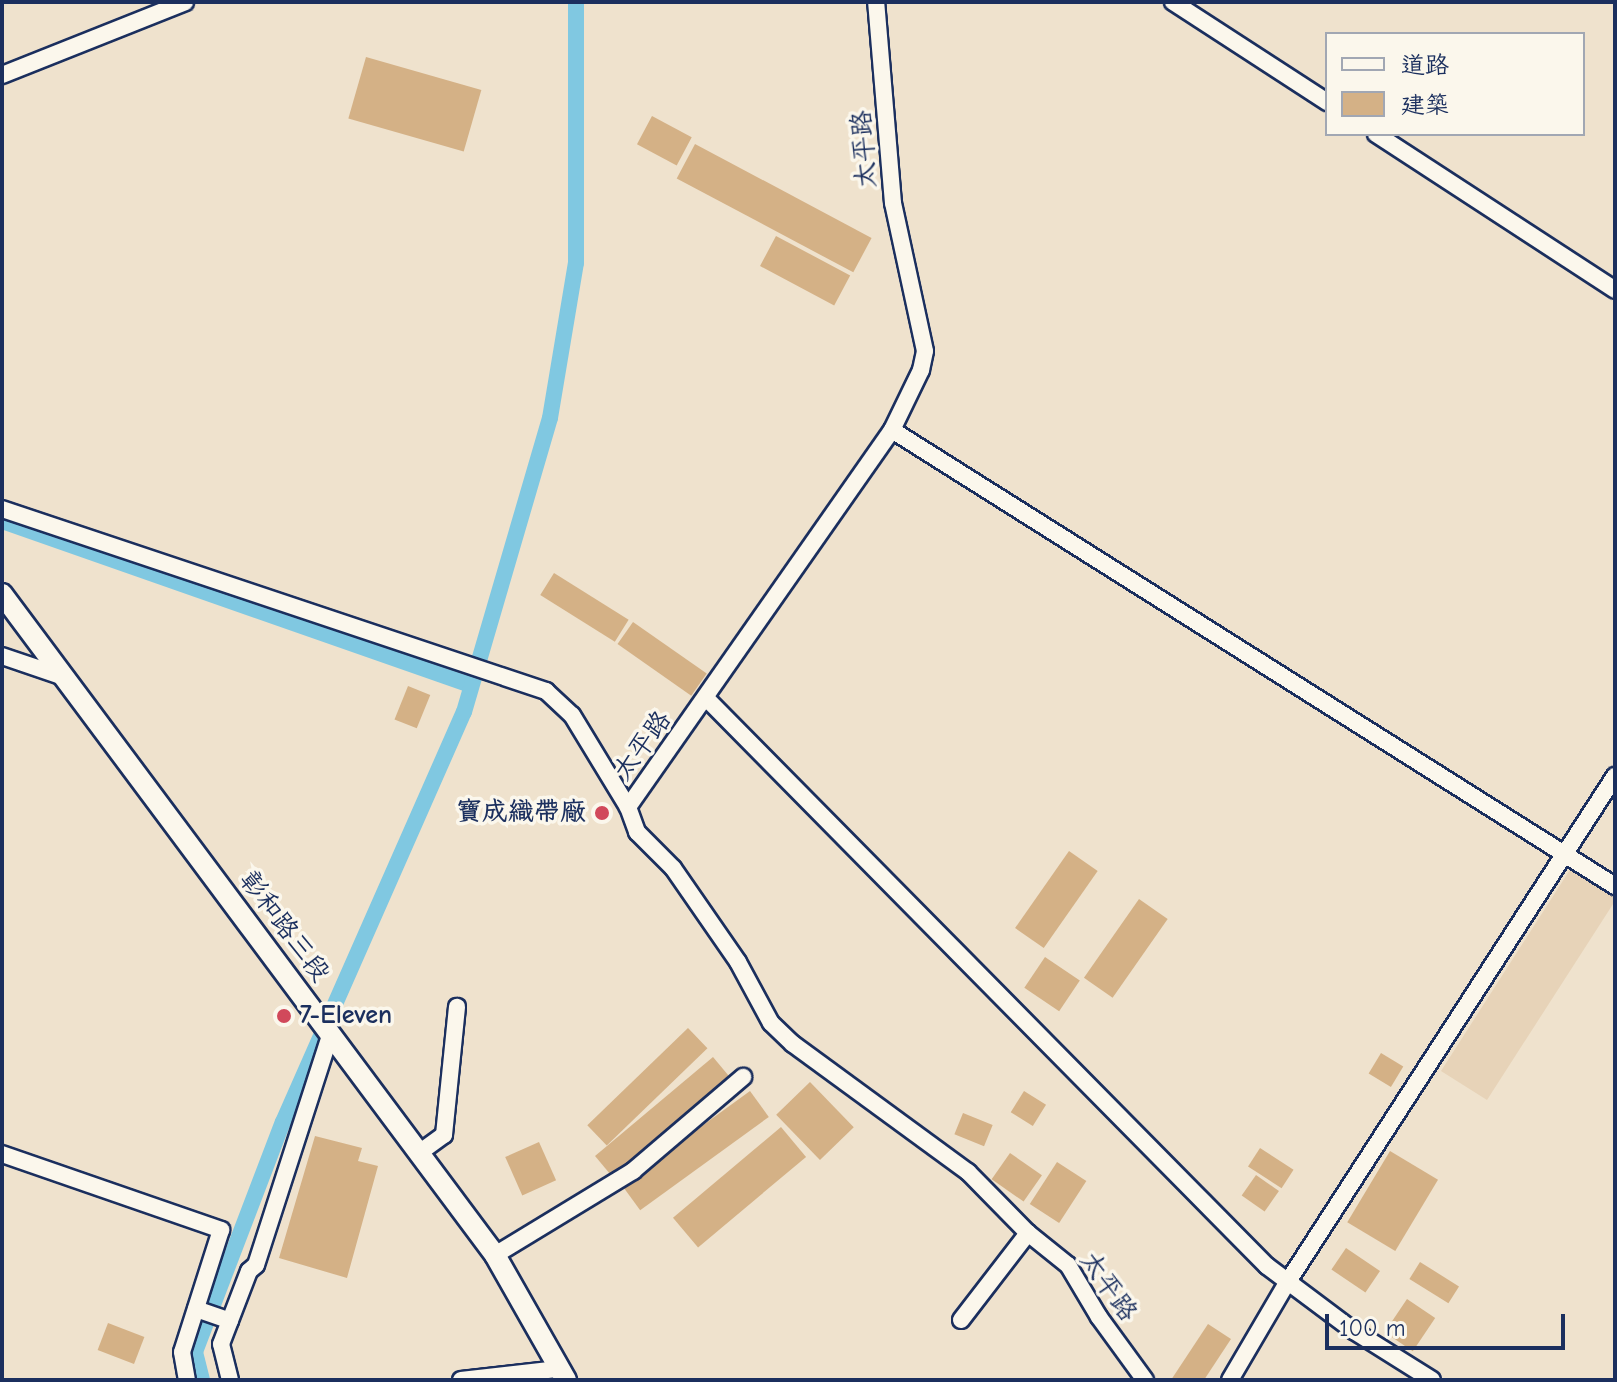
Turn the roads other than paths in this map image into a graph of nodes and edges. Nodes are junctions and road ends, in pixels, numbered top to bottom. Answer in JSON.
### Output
{"nodes":[{"id":1,"x":185,"y":2,"type":"edge"},
{"id":2,"x":876,"y":2,"type":"edge"},
{"id":3,"x":1173,"y":2,"type":"edge"},
{"id":4,"x":2,"y":75,"type":"edge"},
{"id":5,"x":1325,"y":101,"type":"edge"},
{"id":6,"x":1379,"y":136,"type":"edge"},
{"id":7,"x":1615,"y":290,"type":"edge"},
{"id":8,"x":892,"y":430,"type":"junction"},
{"id":9,"x":2,"y":509,"type":"edge"},
{"id":10,"x":2,"y":594,"type":"edge"},
{"id":11,"x":2,"y":656,"type":"edge"},
{"id":12,"x":64,"y":677,"type":"junction"},
{"id":13,"x":707,"y":699,"type":"junction"},
{"id":14,"x":1615,"y":776,"type":"edge"},
{"id":15,"x":628,"y":807,"type":"junction"},
{"id":16,"x":1564,"y":854,"type":"junction"},
{"id":17,"x":1615,"y":886,"type":"edge"},
{"id":18,"x":457,"y":1007,"type":"dead end"},
{"id":19,"x":331,"y":1033,"type":"junction"},
{"id":20,"x":743,"y":1077,"type":"dead end"},
{"id":21,"x":419,"y":1153,"type":"junction"},
{"id":22,"x":2,"y":1154,"type":"edge"},
{"id":23,"x":1028,"y":1233,"type":"junction"},
{"id":24,"x":495,"y":1255,"type":"junction"},
{"id":25,"x":1287,"y":1283,"type":"junction"},
{"id":26,"x":196,"y":1309,"type":"junction"},
{"id":27,"x":961,"y":1320,"type":"dead end"},
{"id":28,"x":230,"y":1321,"type":"junction"},
{"id":29,"x":562,"y":1374,"type":"edge"},
{"id":30,"x":187,"y":1380,"type":"edge"},
{"id":31,"x":230,"y":1380,"type":"edge"},
{"id":32,"x":461,"y":1380,"type":"edge"},
{"id":33,"x":1145,"y":1380,"type":"edge"},
{"id":34,"x":1230,"y":1380,"type":"edge"},
{"id":35,"x":1432,"y":1380,"type":"edge"}],
"edges":[{"from":1,"to":4,"type":"street"},
{"from":2,"to":8,"type":"street","name":"太平路"},
{"from":3,"to":5,"type":"street"},
{"from":6,"to":7,"type":"street"},
{"from":8,"to":13,"type":"street","name":"太平路"},
{"from":8,"to":16,"type":"street"},
{"from":9,"to":15,"type":"street"},
{"from":10,"to":12,"type":"main road","name":"彰和路三段"},
{"from":11,"to":12,"type":"street"},
{"from":12,"to":19,"type":"main road","name":"彰和路三段"},
{"from":13,"to":15,"type":"street","name":"太平路"},
{"from":13,"to":25,"type":"street"},
{"from":14,"to":16,"type":"street"},
{"from":15,"to":23,"type":"street","name":"太平路"},
{"from":16,"to":17,"type":"street"},
{"from":16,"to":25,"type":"street"},
{"from":18,"to":21,"type":"street"},
{"from":19,"to":21,"type":"main road","name":"彰和路三段"},
{"from":19,"to":28,"type":"street"},
{"from":20,"to":24,"type":"street"},
{"from":21,"to":24,"type":"main road","name":"彰和路三段"},
{"from":22,"to":26,"type":"street"},
{"from":23,"to":27,"type":"street"},
{"from":23,"to":33,"type":"street","name":"太平路"},
{"from":24,"to":29,"type":"main road","name":"彰和路三段"},
{"from":25,"to":34,"type":"street"},
{"from":25,"to":35,"type":"street"},
{"from":26,"to":28,"type":"street"},
{"from":26,"to":30,"type":"street"},
{"from":28,"to":31,"type":"street"},
{"from":29,"to":32,"type":"street"}]}
